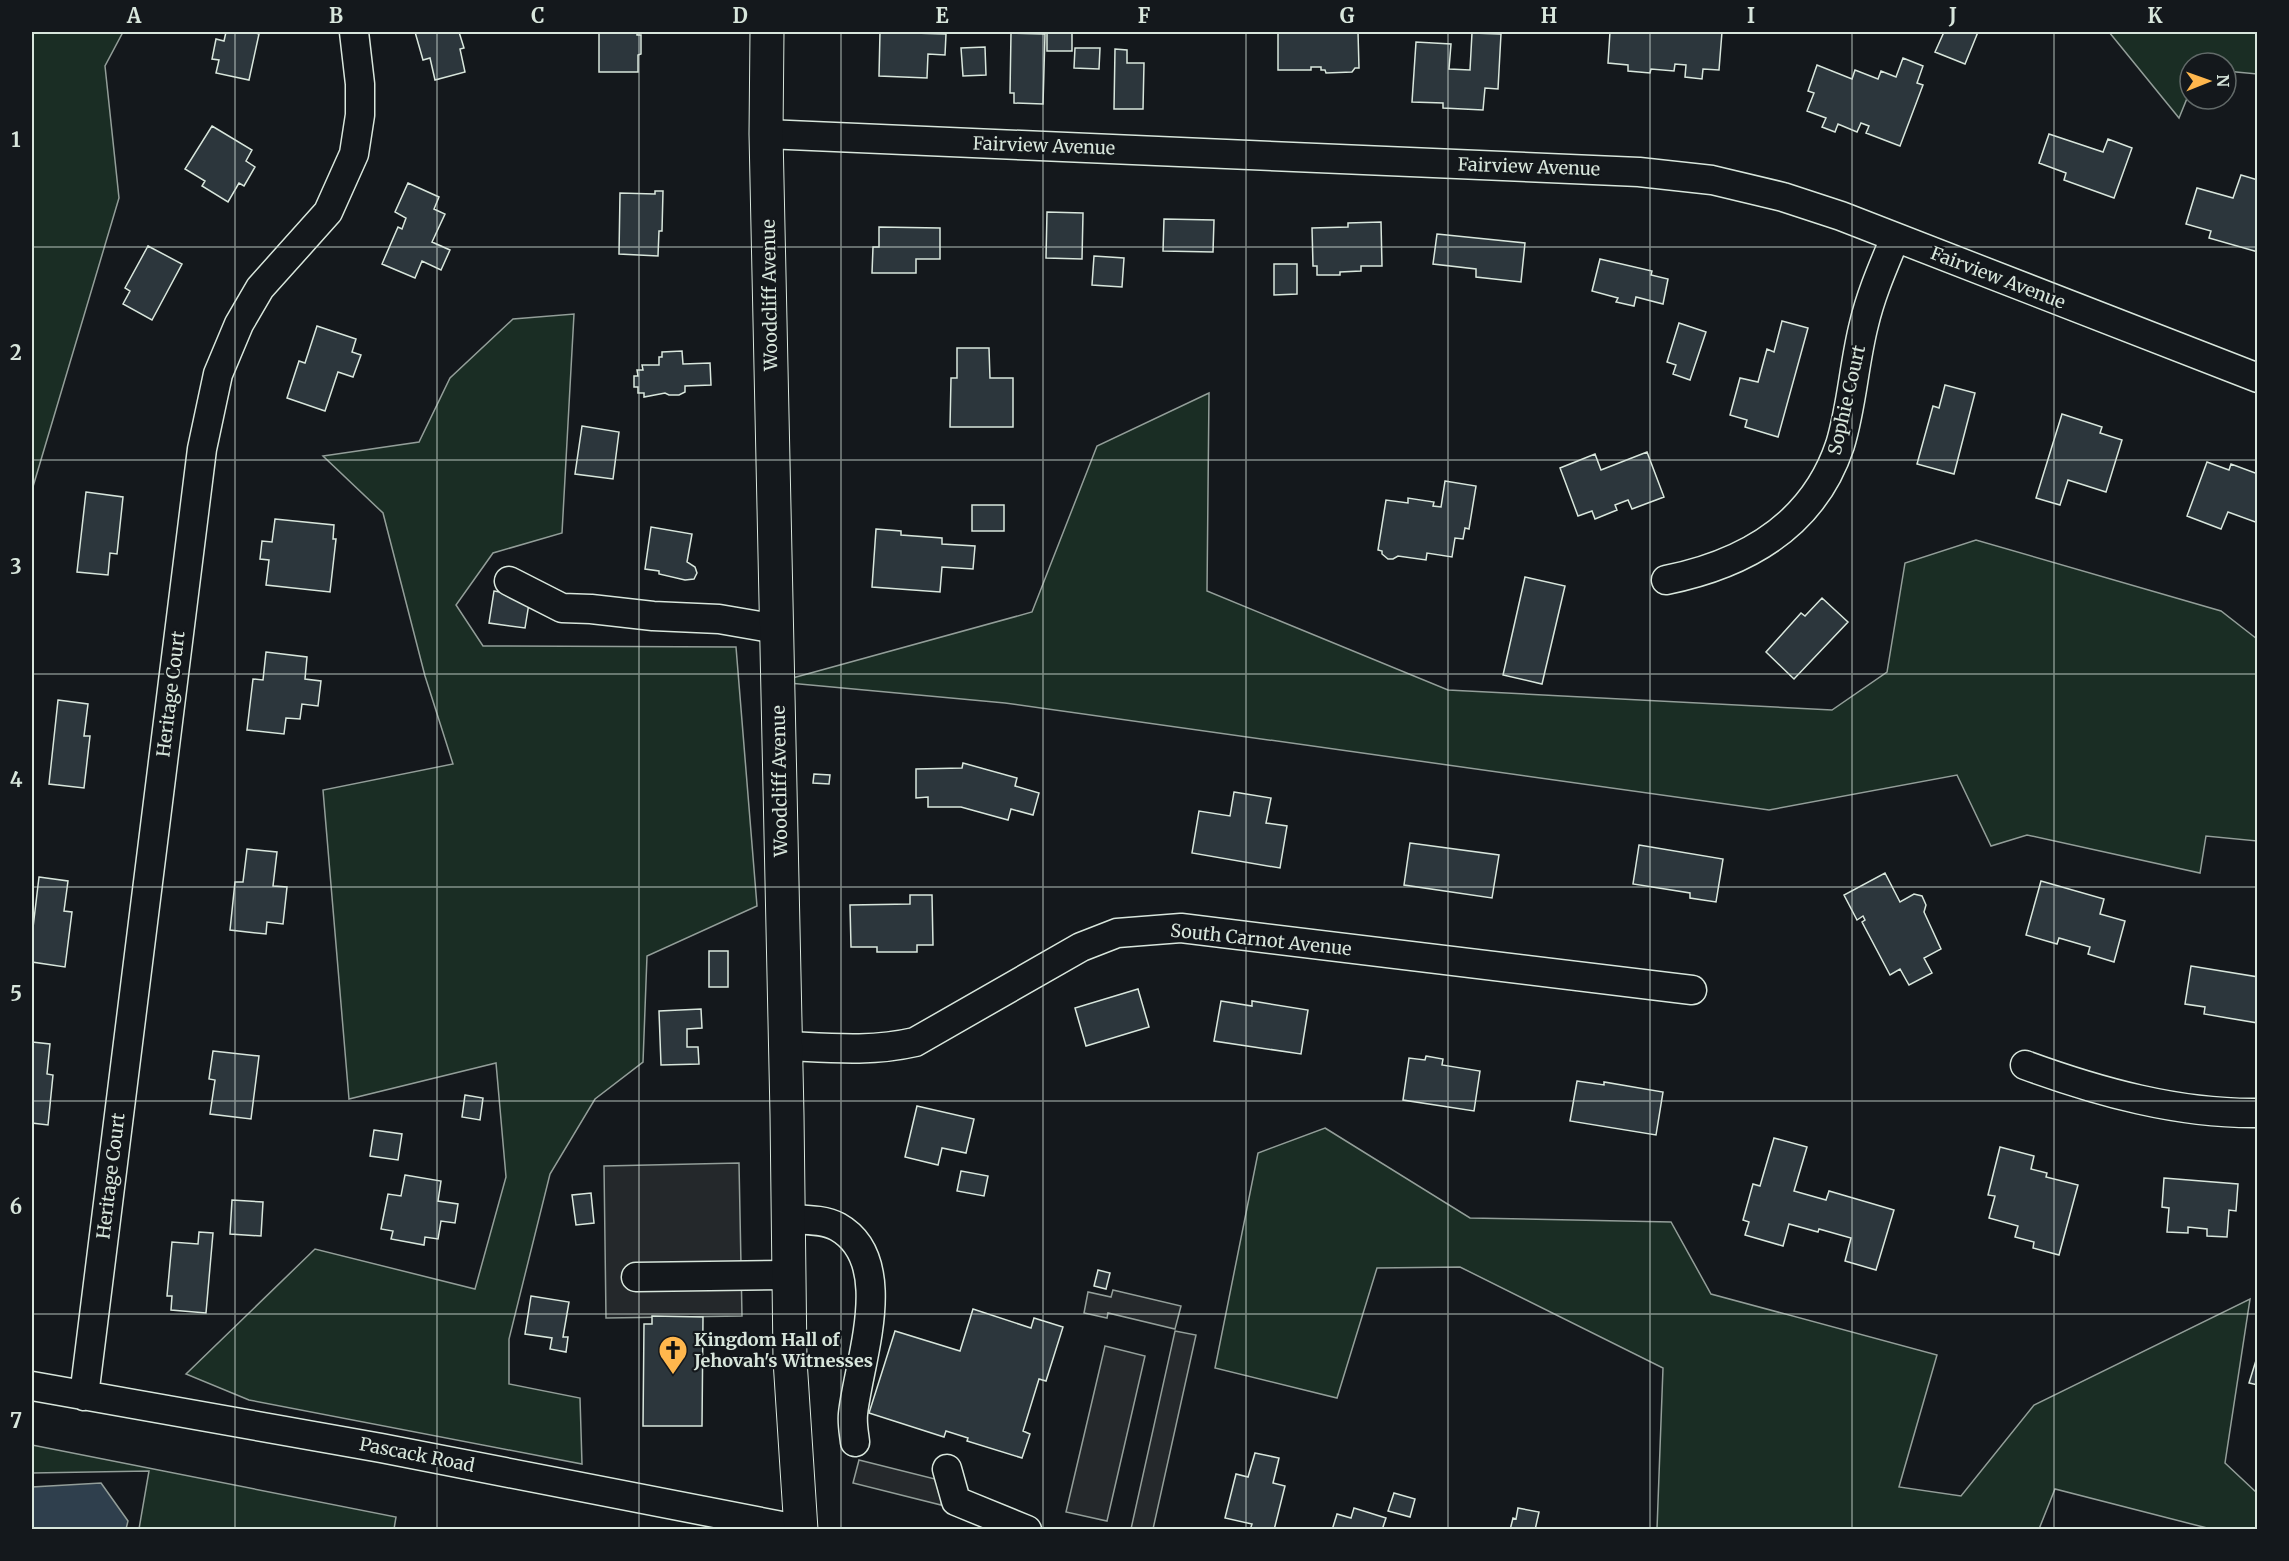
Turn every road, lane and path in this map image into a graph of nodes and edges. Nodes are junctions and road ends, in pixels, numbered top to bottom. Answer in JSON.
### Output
{"nodes":[{"id":1,"x":354,"y":32,"type":"edge"},
{"id":2,"x":766,"y":32,"type":"edge"},
{"id":3,"x":766,"y":134,"type":"junction"},
{"id":4,"x":1895,"y":238,"type":"junction"},
{"id":5,"x":2258,"y":378,"type":"edge"},
{"id":6,"x":1666,"y":580,"type":"dead end"},
{"id":7,"x":509,"y":581,"type":"dead end"},
{"id":8,"x":777,"y":629,"type":"junction"},
{"id":9,"x":1692,"y":990,"type":"dead end"},
{"id":10,"x":786,"y":1046,"type":"junction"},
{"id":11,"x":2025,"y":1065,"type":"dead end"},
{"id":12,"x":2258,"y":1113,"type":"edge"},
{"id":13,"x":788,"y":1218,"type":"junction"},
{"id":14,"x":789,"y":1275,"type":"junction"},
{"id":15,"x":636,"y":1277,"type":"dead end"},
{"id":16,"x":32,"y":1386,"type":"edge"},
{"id":17,"x":84,"y":1396,"type":"junction"},
{"id":18,"x":855,"y":1442,"type":"dead end"},
{"id":19,"x":947,"y":1469,"type":"dead end"},
{"id":20,"x":1038,"y":1527,"type":"edge"},
{"id":21,"x":801,"y":1529,"type":"edge"}],
"edges":[{"from":1,"to":17,"type":"street","name":"Heritage Court"},
{"from":2,"to":3,"type":"main road","name":"Woodcliff Avenue"},
{"from":3,"to":4,"type":"street","name":"Fairview Avenue"},
{"from":3,"to":8,"type":"main road","name":"Woodcliff Avenue"},
{"from":4,"to":5,"type":"street","name":"Fairview Avenue"},
{"from":4,"to":6,"type":"street","name":"Sophie Court"},
{"from":7,"to":8,"type":"street"},
{"from":8,"to":10,"type":"main road","name":"Woodcliff Avenue"},
{"from":9,"to":10,"type":"street","name":"South Carnot Avenue"},
{"from":10,"to":13,"type":"main road","name":"Woodcliff Avenue"},
{"from":11,"to":12,"type":"street"},
{"from":13,"to":14,"type":"main road","name":"Woodcliff Avenue"},
{"from":13,"to":18,"type":"street"},
{"from":14,"to":15,"type":"street"},
{"from":14,"to":21,"type":"main road","name":"Woodcliff Avenue"},
{"from":16,"to":17,"type":"street","name":"Pascack Road"},
{"from":17,"to":21,"type":"street","name":"Pascack Road"},
{"from":19,"to":20,"type":"street"}]}
